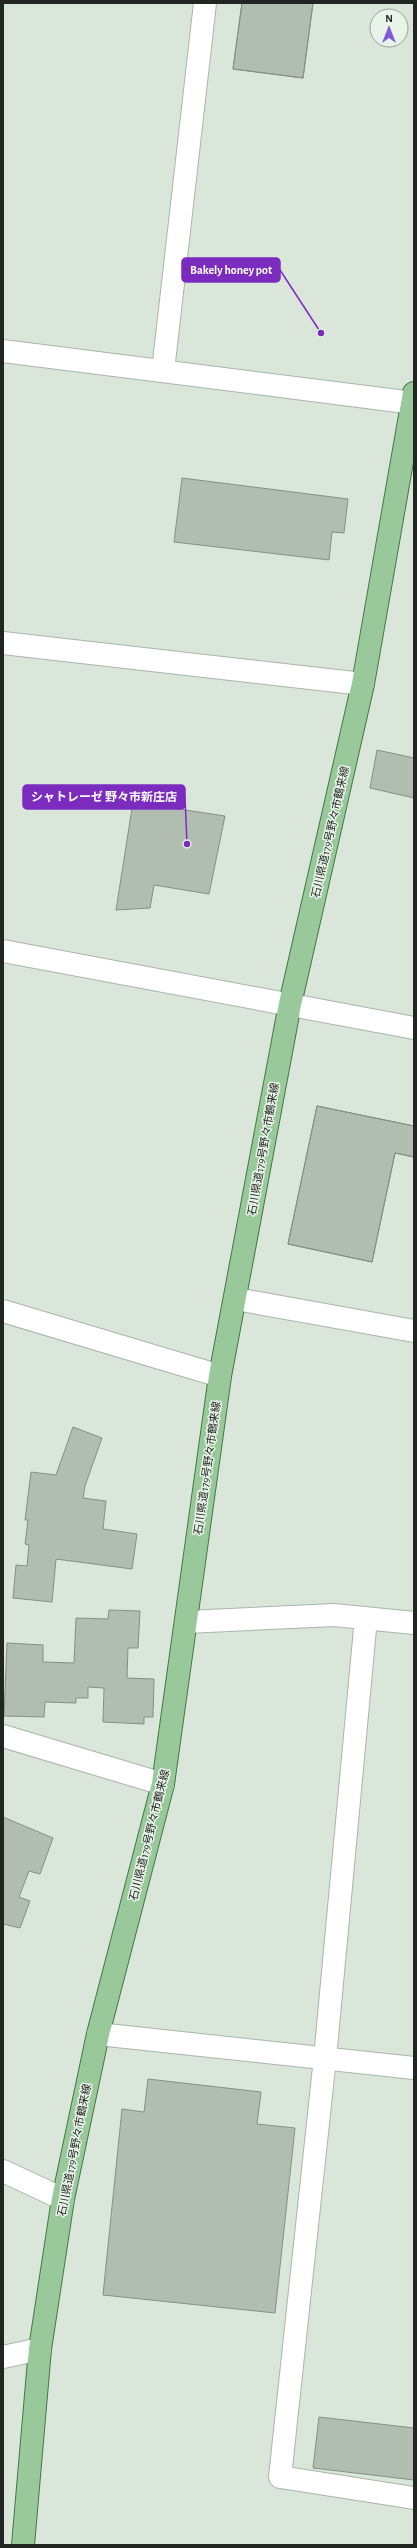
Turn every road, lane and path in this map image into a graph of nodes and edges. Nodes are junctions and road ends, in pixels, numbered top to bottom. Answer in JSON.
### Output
{"nodes":[{"id":1,"x":205,"y":3,"type":"edge"},
{"id":2,"x":3,"y":351,"type":"edge"},
{"id":3,"x":163,"y":371,"type":"junction"},
{"id":4,"x":414,"y":400,"type":"edge"},
{"id":5,"x":3,"y":643,"type":"edge"},
{"id":6,"x":363,"y":684,"type":"junction"},
{"id":7,"x":3,"y":951,"type":"edge"},
{"id":8,"x":290,"y":1004,"type":"junction"},
{"id":9,"x":414,"y":1028,"type":"edge"},
{"id":10,"x":236,"y":1299,"type":"junction"},
{"id":11,"x":3,"y":1311,"type":"edge"},
{"id":12,"x":414,"y":1331,"type":"edge"},
{"id":13,"x":220,"y":1376,"type":"junction"},
{"id":14,"x":366,"y":1618,"type":"junction"},
{"id":15,"x":186,"y":1622,"type":"junction"},
{"id":16,"x":414,"y":1623,"type":"edge"},
{"id":17,"x":3,"y":1736,"type":"edge"},
{"id":18,"x":163,"y":1784,"type":"junction"},
{"id":19,"x":98,"y":2034,"type":"junction"},
{"id":20,"x":325,"y":2058,"type":"junction"},
{"id":21,"x":414,"y":2068,"type":"edge"},
{"id":22,"x":3,"y":2171,"type":"edge"},
{"id":23,"x":63,"y":2199,"type":"junction"},
{"id":24,"x":40,"y":2349,"type":"junction"},
{"id":25,"x":3,"y":2357,"type":"edge"},
{"id":26,"x":414,"y":2498,"type":"edge"},
{"id":27,"x":23,"y":2545,"type":"edge"}],
"edges":[{"from":1,"to":3,"type":"street"},
{"from":2,"to":3,"type":"street"},
{"from":3,"to":4,"type":"street"},
{"from":4,"to":6,"type":"main road","name":"石川県道179号野々市鶴来線"},
{"from":5,"to":6,"type":"street"},
{"from":6,"to":8,"type":"main road","name":"石川県道179号野々市鶴来線"},
{"from":7,"to":8,"type":"street"},
{"from":8,"to":9,"type":"street"},
{"from":8,"to":10,"type":"main road","name":"石川県道179号野々市鶴来線"},
{"from":10,"to":12,"type":"street"},
{"from":10,"to":13,"type":"main road","name":"石川県道179号野々市鶴来線"},
{"from":11,"to":13,"type":"street"},
{"from":13,"to":15,"type":"main road","name":"石川県道179号野々市鶴来線"},
{"from":14,"to":15,"type":"street"},
{"from":14,"to":16,"type":"street"},
{"from":14,"to":20,"type":"street"},
{"from":15,"to":18,"type":"main road","name":"石川県道179号野々市鶴来線"},
{"from":17,"to":18,"type":"street"},
{"from":18,"to":19,"type":"main road","name":"石川県道179号野々市鶴来線"},
{"from":19,"to":20,"type":"street"},
{"from":19,"to":23,"type":"main road","name":"石川県道179号野々市鶴来線"},
{"from":20,"to":21,"type":"street"},
{"from":20,"to":26,"type":"street"},
{"from":22,"to":23,"type":"street"},
{"from":23,"to":24,"type":"main road","name":"石川県道179号野々市鶴来線"},
{"from":24,"to":25,"type":"street"},
{"from":24,"to":27,"type":"main road","name":"石川県道179号野々市鶴来線"}]}
